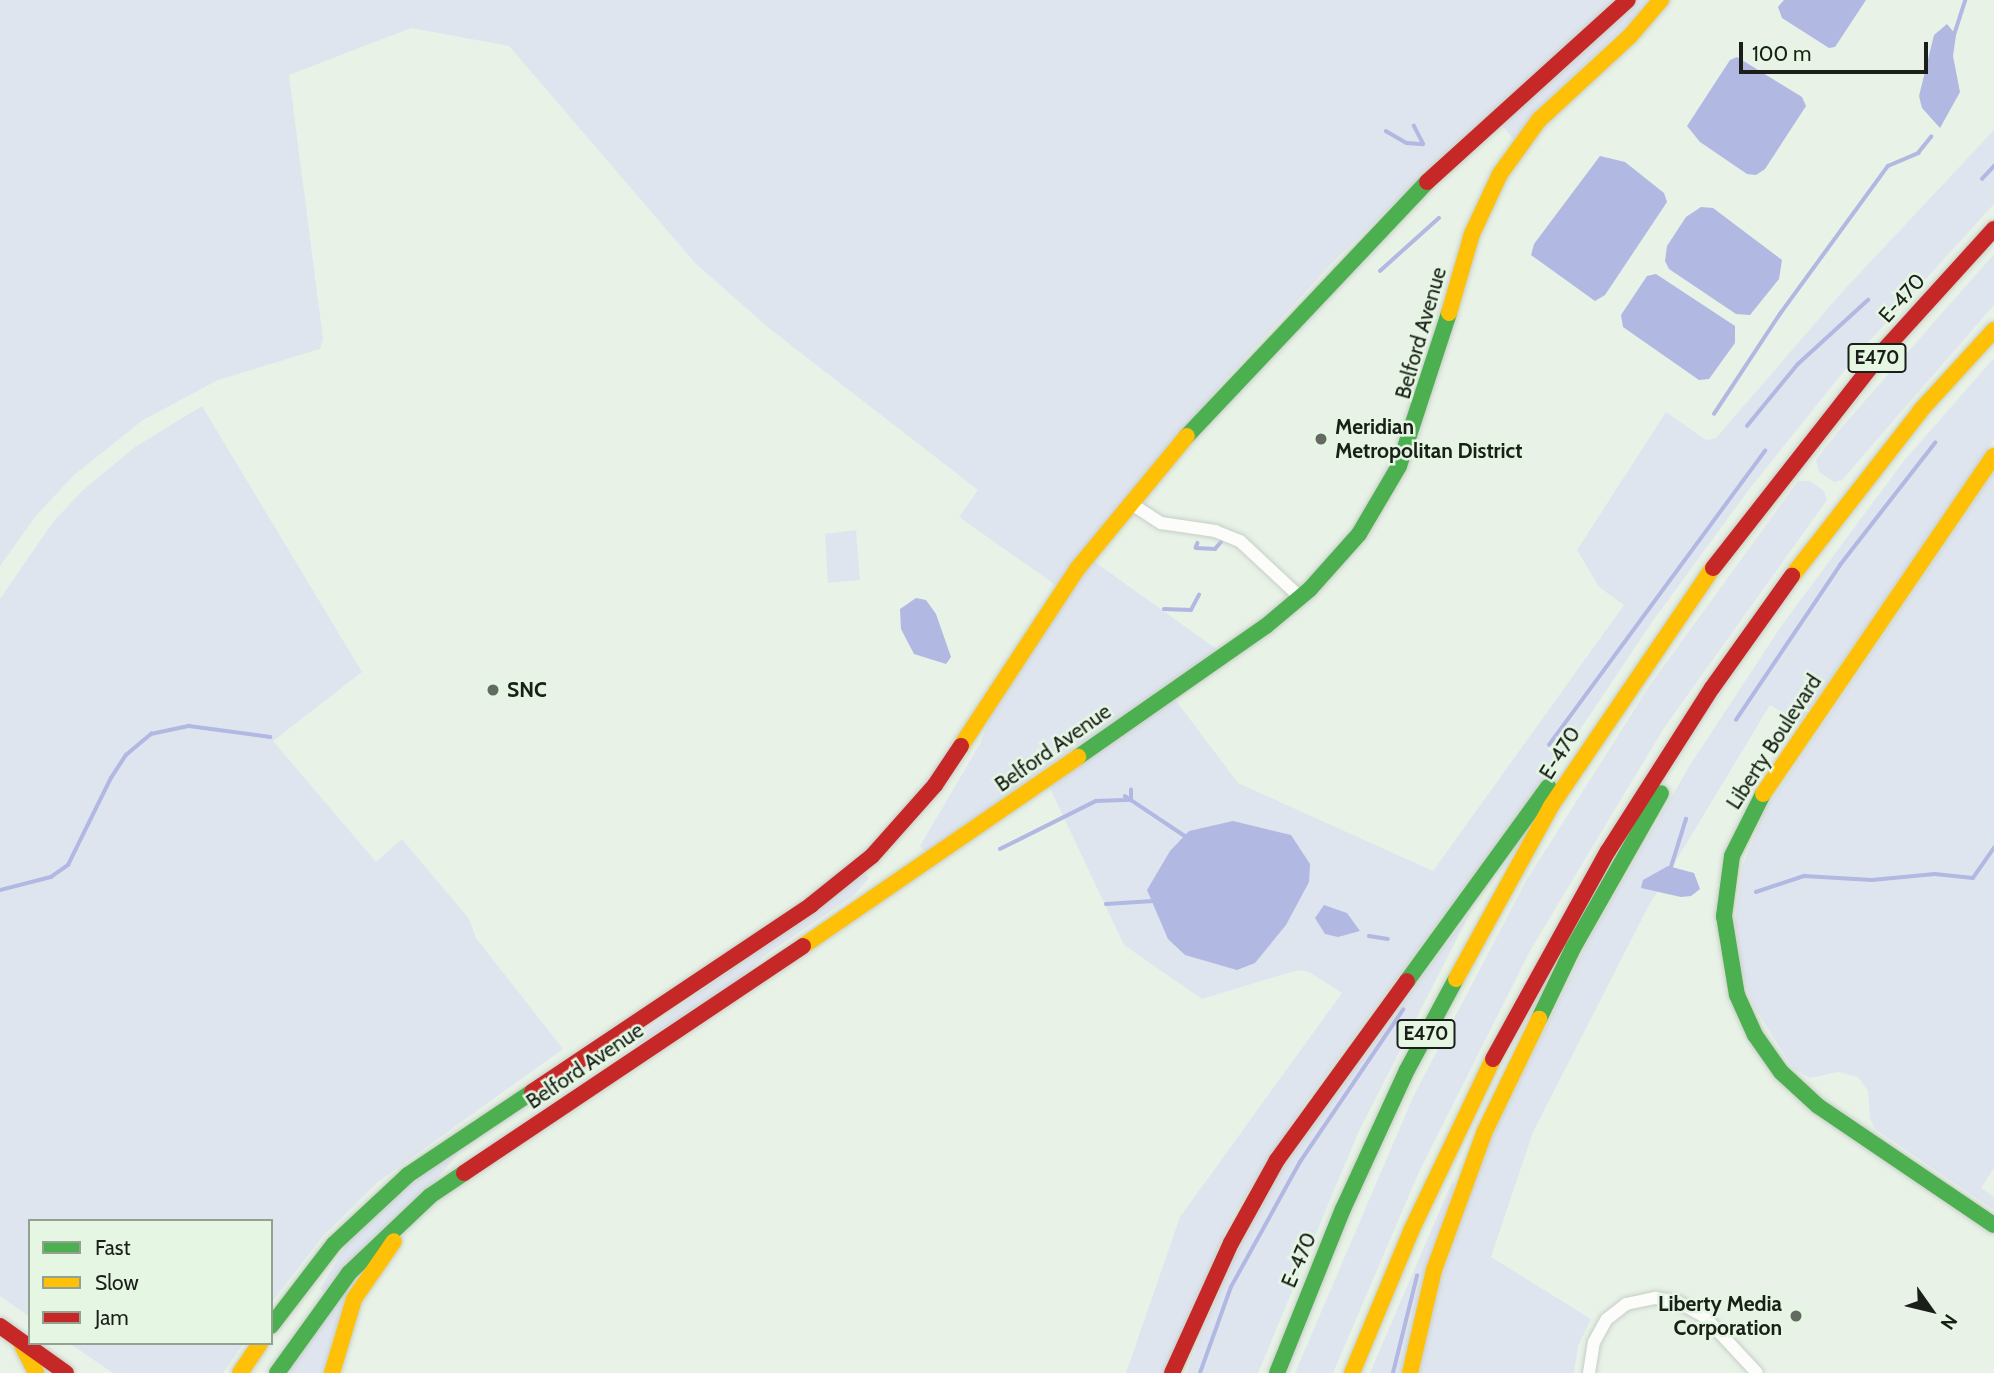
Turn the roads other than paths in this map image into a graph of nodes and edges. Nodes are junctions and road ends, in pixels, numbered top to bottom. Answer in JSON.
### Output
{"nodes":[{"id":1,"x":1628,"y":0,"type":"edge"},
{"id":2,"x":1661,"y":0,"type":"edge"},
{"id":3,"x":1994,"y":229,"type":"edge"},
{"id":4,"x":1994,"y":330,"type":"edge"},
{"id":5,"x":1994,"y":456,"type":"edge"},
{"id":6,"x":1130,"y":503,"type":"junction"},
{"id":7,"x":1301,"y":598,"type":"junction"},
{"id":8,"x":1610,"y":713,"type":"junction"},
{"id":9,"x":1680,"y":737,"type":"junction"},
{"id":10,"x":404,"y":1218,"type":"junction"},
{"id":11,"x":1994,"y":1225,"type":"edge"},
{"id":12,"x":273,"y":1323,"type":"edge"},
{"id":13,"x":0,"y":1326,"type":"edge"},
{"id":14,"x":21,"y":1342,"type":"junction"},
{"id":15,"x":259,"y":1345,"type":"edge"},
{"id":16,"x":1183,"y":1352,"type":"junction"},
{"id":17,"x":36,"y":1373,"type":"edge"},
{"id":18,"x":66,"y":1373,"type":"edge"},
{"id":19,"x":240,"y":1373,"type":"edge"},
{"id":20,"x":277,"y":1373,"type":"edge"},
{"id":21,"x":332,"y":1373,"type":"edge"},
{"id":22,"x":1172,"y":1373,"type":"edge"},
{"id":23,"x":1179,"y":1373,"type":"edge"},
{"id":24,"x":1277,"y":1373,"type":"edge"},
{"id":25,"x":1352,"y":1373,"type":"edge"},
{"id":26,"x":1410,"y":1373,"type":"edge"},
{"id":27,"x":1589,"y":1373,"type":"edge"},
{"id":28,"x":1757,"y":1373,"type":"edge"}],
"edges":[{"from":1,"to":6,"type":"main road","name":"Belford Avenue"},
{"from":2,"to":7,"type":"main road","name":"Belford Avenue"},
{"from":3,"to":8,"type":"main road","name":"E-470","number":"E470"},
{"from":4,"to":9,"type":"main road"},
{"from":5,"to":11,"type":"main road","name":"Liberty Boulevard"},
{"from":6,"to":7,"type":"street"},
{"from":6,"to":12,"type":"main road","name":"Belford Avenue"},
{"from":7,"to":10,"type":"main road","name":"Belford Avenue"},
{"from":8,"to":16,"type":"main road"},
{"from":8,"to":24,"type":"main road","name":"E-470","number":"E470"},
{"from":9,"to":25,"type":"main road"},
{"from":9,"to":26,"type":"main road"},
{"from":10,"to":20,"type":"main road","name":"Belford Avenue"},
{"from":10,"to":21,"type":"main road"},
{"from":13,"to":14,"type":"main road"},
{"from":14,"to":17,"type":"main road"},
{"from":14,"to":18,"type":"main road"},
{"from":15,"to":19,"type":"main road"},
{"from":16,"to":22,"type":"main road"},
{"from":16,"to":23,"type":"main road"},
{"from":27,"to":28,"type":"street"}]}
